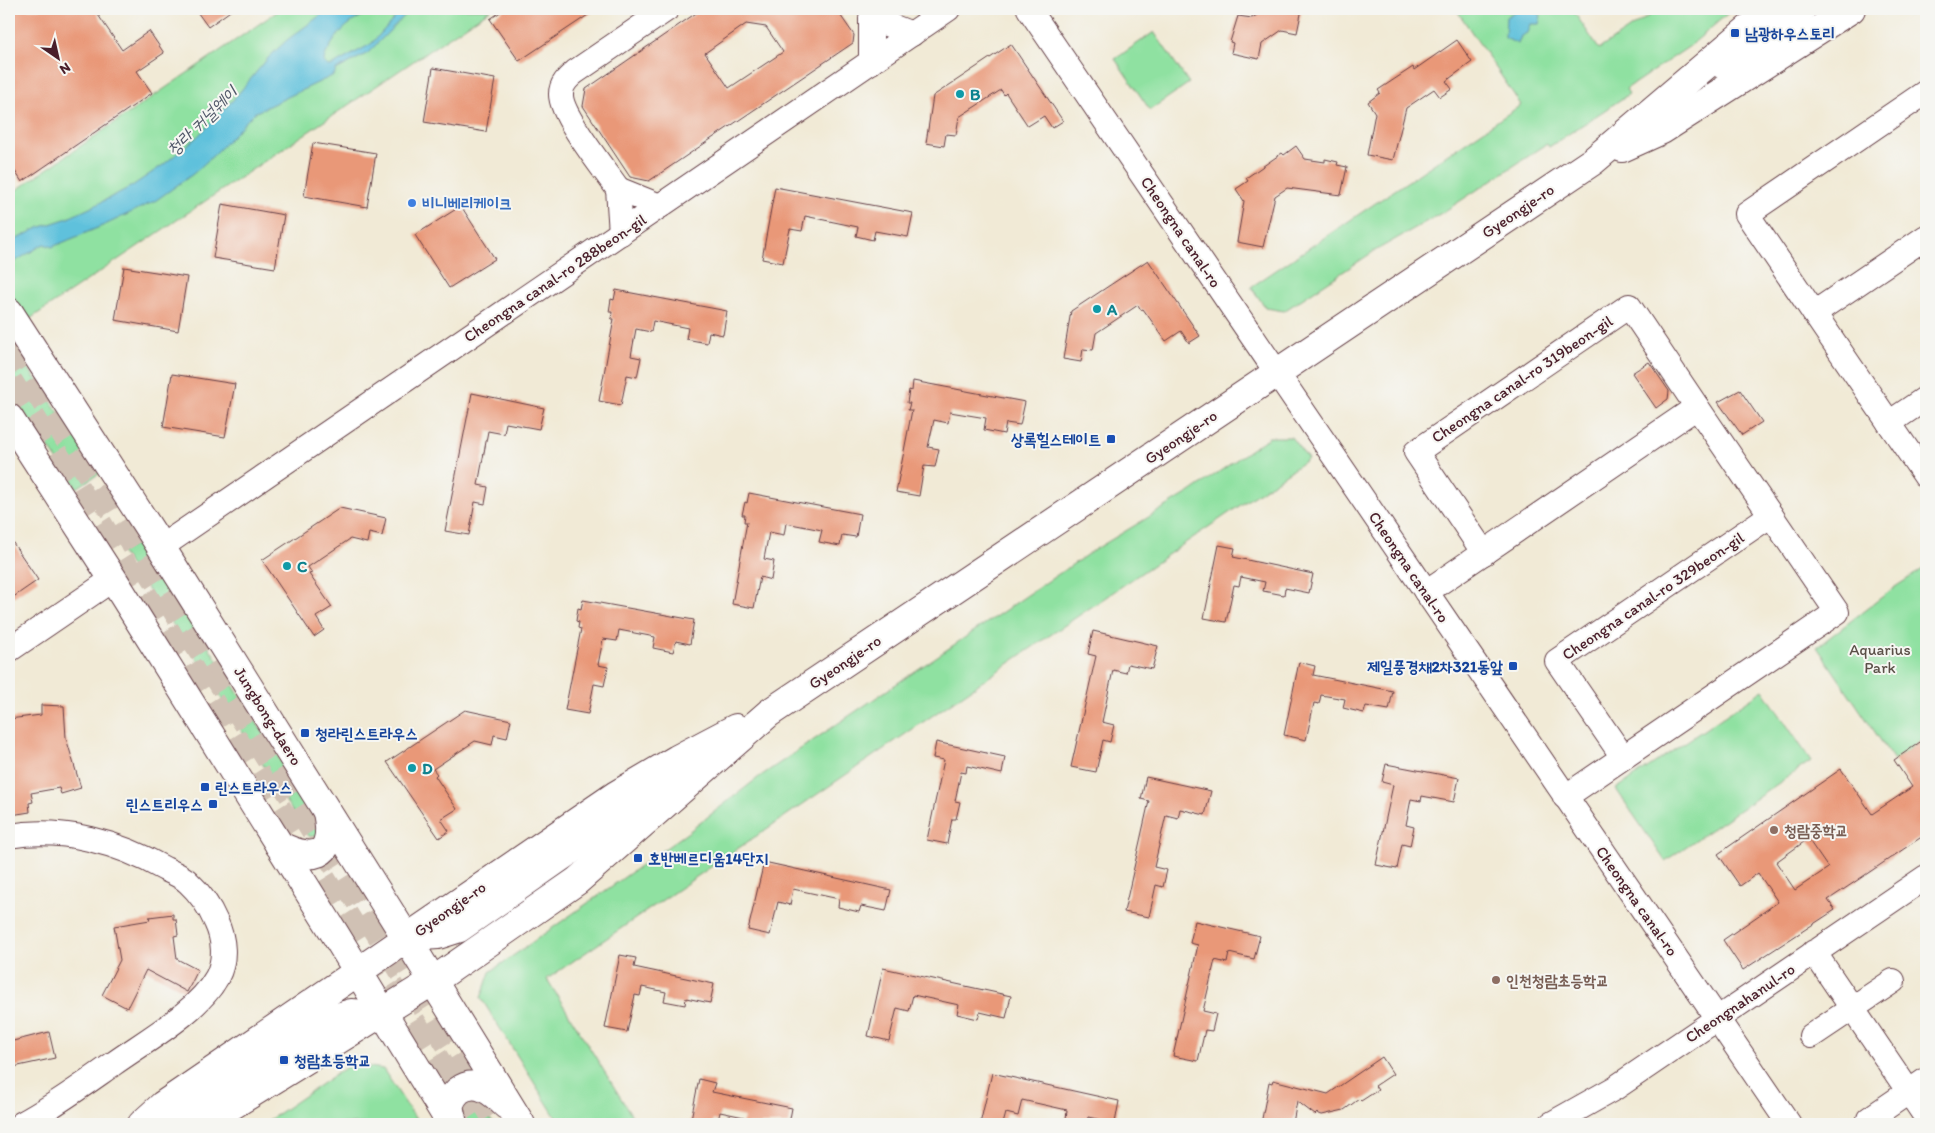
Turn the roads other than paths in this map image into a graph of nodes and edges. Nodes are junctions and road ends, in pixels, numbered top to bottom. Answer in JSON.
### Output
{"nodes":[{"id":1,"x":667,"y":9,"type":"edge"},
{"id":2,"x":948,"y":9,"type":"edge"},
{"id":3,"x":1029,"y":9,"type":"edge"},
{"id":4,"x":1772,"y":9,"type":"edge"},
{"id":5,"x":1804,"y":9,"type":"edge"},
{"id":6,"x":1852,"y":9,"type":"edge"},
{"id":7,"x":868,"y":14,"type":"edge"},
{"id":8,"x":912,"y":34,"type":"junction"},
{"id":9,"x":871,"y":62,"type":"junction"},
{"id":10,"x":1926,"y":92,"type":"edge"},
{"id":11,"x":1637,"y":124,"type":"junction"},
{"id":12,"x":1593,"y":161,"type":"junction"},
{"id":13,"x":618,"y":189,"type":"junction"},
{"id":14,"x":660,"y":206,"type":"junction"},
{"id":15,"x":621,"y":233,"type":"junction"},
{"id":16,"x":1926,"y":237,"type":"edge"},
{"id":17,"x":1814,"y":312,"type":"junction"},
{"id":18,"x":16,"y":322,"type":"edge"},
{"id":19,"x":1277,"y":372,"type":"junction"},
{"id":20,"x":1926,"y":398,"type":"edge"},
{"id":21,"x":1697,"y":407,"type":"junction"},
{"id":22,"x":9,"y":418,"type":"edge"},
{"id":23,"x":1889,"y":423,"type":"junction"},
{"id":24,"x":1926,"y":478,"type":"edge"},
{"id":25,"x":1771,"y":515,"type":"junction"},
{"id":26,"x":161,"y":547,"type":"junction"},
{"id":27,"x":1484,"y":553,"type":"junction"},
{"id":28,"x":113,"y":579,"type":"junction"},
{"id":29,"x":1426,"y":592,"type":"junction"},
{"id":30,"x":9,"y":650,"type":"edge"},
{"id":31,"x":769,"y":713,"type":"junction"},
{"id":32,"x":1623,"y":757,"type":"junction"},
{"id":33,"x":1565,"y":796,"type":"junction"},
{"id":34,"x":327,"y":812,"type":"junction"},
{"id":35,"x":9,"y":836,"type":"edge"},
{"id":36,"x":279,"y":845,"type":"junction"},
{"id":37,"x":1926,"y":877,"type":"edge"},
{"id":38,"x":407,"y":939,"type":"junction"},
{"id":39,"x":1814,"y":952,"type":"junction"},
{"id":40,"x":358,"y":971,"type":"junction"},
{"id":41,"x":433,"y":981,"type":"junction"},
{"id":42,"x":1893,"y":981,"type":"dead end"},
{"id":43,"x":1852,"y":1008,"type":"junction"},
{"id":44,"x":382,"y":1013,"type":"junction"},
{"id":45,"x":1718,"y":1017,"type":"junction"},
{"id":46,"x":1811,"y":1036,"type":"dead end"},
{"id":47,"x":1918,"y":1086,"type":"edge"},
{"id":48,"x":1926,"y":1116,"type":"edge"},
{"id":49,"x":1869,"y":1119,"type":"dead end"},
{"id":50,"x":518,"y":1120,"type":"edge"},
{"id":51,"x":21,"y":1124,"type":"edge"},
{"id":52,"x":142,"y":1124,"type":"edge"},
{"id":53,"x":178,"y":1124,"type":"edge"},
{"id":54,"x":202,"y":1124,"type":"edge"},
{"id":55,"x":452,"y":1124,"type":"edge"},
{"id":56,"x":1551,"y":1124,"type":"edge"},
{"id":57,"x":1790,"y":1124,"type":"edge"}],
"edges":[{"from":1,"to":13,"type":"street"},
{"from":2,"to":8,"type":"street","name":"Cheongna canal-ro 288beon-gil"},
{"from":3,"to":19,"type":"street","name":"Cheongna canal-ro"},
{"from":4,"to":11,"type":"main road","name":"Gyeongje-ro"},
{"from":5,"to":11,"type":"street"},
{"from":6,"to":12,"type":"main road","name":"Gyeongje-ro"},
{"from":7,"to":8,"type":"street"},
{"from":7,"to":9,"type":"street"},
{"from":8,"to":9,"type":"street","name":"Cheongna canal-ro 288beon-gil"},
{"from":9,"to":14,"type":"street","name":"Cheongna canal-ro 288beon-gil"},
{"from":10,"to":17,"type":"street"},
{"from":11,"to":12,"type":"main road","name":"Gyeongje-ro"},
{"from":12,"to":19,"type":"main road","name":"Gyeongje-ro"},
{"from":13,"to":14,"type":"street"},
{"from":13,"to":15,"type":"street"},
{"from":14,"to":15,"type":"street","name":"Cheongna canal-ro 288beon-gil"},
{"from":15,"to":26,"type":"street","name":"Cheongna canal-ro 288beon-gil"},
{"from":16,"to":17,"type":"street"},
{"from":17,"to":23,"type":"street"},
{"from":18,"to":26,"type":"main road","name":"Jungbong-daero"},
{"from":19,"to":29,"type":"street","name":"Cheongna canal-ro"},
{"from":19,"to":31,"type":"main road","name":"Gyeongje-ro"},
{"from":20,"to":23,"type":"street"},
{"from":21,"to":25,"type":"street","name":"Cheongna canal-ro 319beon-gil"},
{"from":21,"to":27,"type":"street"},
{"from":21,"to":27,"type":"street","name":"Cheongna canal-ro 319beon-gil"},
{"from":22,"to":28,"type":"main road"},
{"from":23,"to":24,"type":"street"},
{"from":25,"to":32,"type":"street","name":"Cheongna canal-ro 329beon-gil"},
{"from":25,"to":32,"type":"street"},
{"from":26,"to":34,"type":"main road","name":"Jungbong-daero"},
{"from":27,"to":29,"type":"street"},
{"from":28,"to":30,"type":"street"},
{"from":28,"to":36,"type":"main road"},
{"from":29,"to":33,"type":"street","name":"Cheongna canal-ro"},
{"from":31,"to":38,"type":"main road","name":"Gyeongje-ro"},
{"from":31,"to":41,"type":"main road","name":"Gyeongje-ro"},
{"from":32,"to":33,"type":"street"},
{"from":33,"to":45,"type":"street","name":"Cheongna canal-ro"},
{"from":34,"to":36,"type":"main road"},
{"from":34,"to":38,"type":"main road","name":"Jungbong-daero"},
{"from":35,"to":51,"type":"street"},
{"from":36,"to":40,"type":"main road"},
{"from":37,"to":39,"type":"street","name":"Cheongnahanul-ro"},
{"from":38,"to":40,"type":"main road","name":"Gyeongje-ro"},
{"from":38,"to":41,"type":"main road","name":"Jungbong-daero"},
{"from":39,"to":43,"type":"street"},
{"from":39,"to":45,"type":"street","name":"Cheongnahanul-ro"},
{"from":40,"to":44,"type":"main road"},
{"from":40,"to":52,"type":"main road","name":"Gyeongje-ro"},
{"from":41,"to":44,"type":"main road","name":"Gyeongje-ro"},
{"from":41,"to":50,"type":"main road","name":"Jungbong-daero"},
{"from":42,"to":43,"type":"street"},
{"from":43,"to":46,"type":"street"},
{"from":43,"to":47,"type":"street"},
{"from":44,"to":53,"type":"street"},
{"from":44,"to":54,"type":"main road","name":"Gyeongje-ro"},
{"from":44,"to":55,"type":"main road"},
{"from":45,"to":56,"type":"street","name":"Cheongnahanul-ro"},
{"from":45,"to":57,"type":"street","name":"Cheongna canal-ro"},
{"from":47,"to":48,"type":"street"},
{"from":47,"to":49,"type":"street"},
{"from":50,"to":55,"type":"main road"}]}
